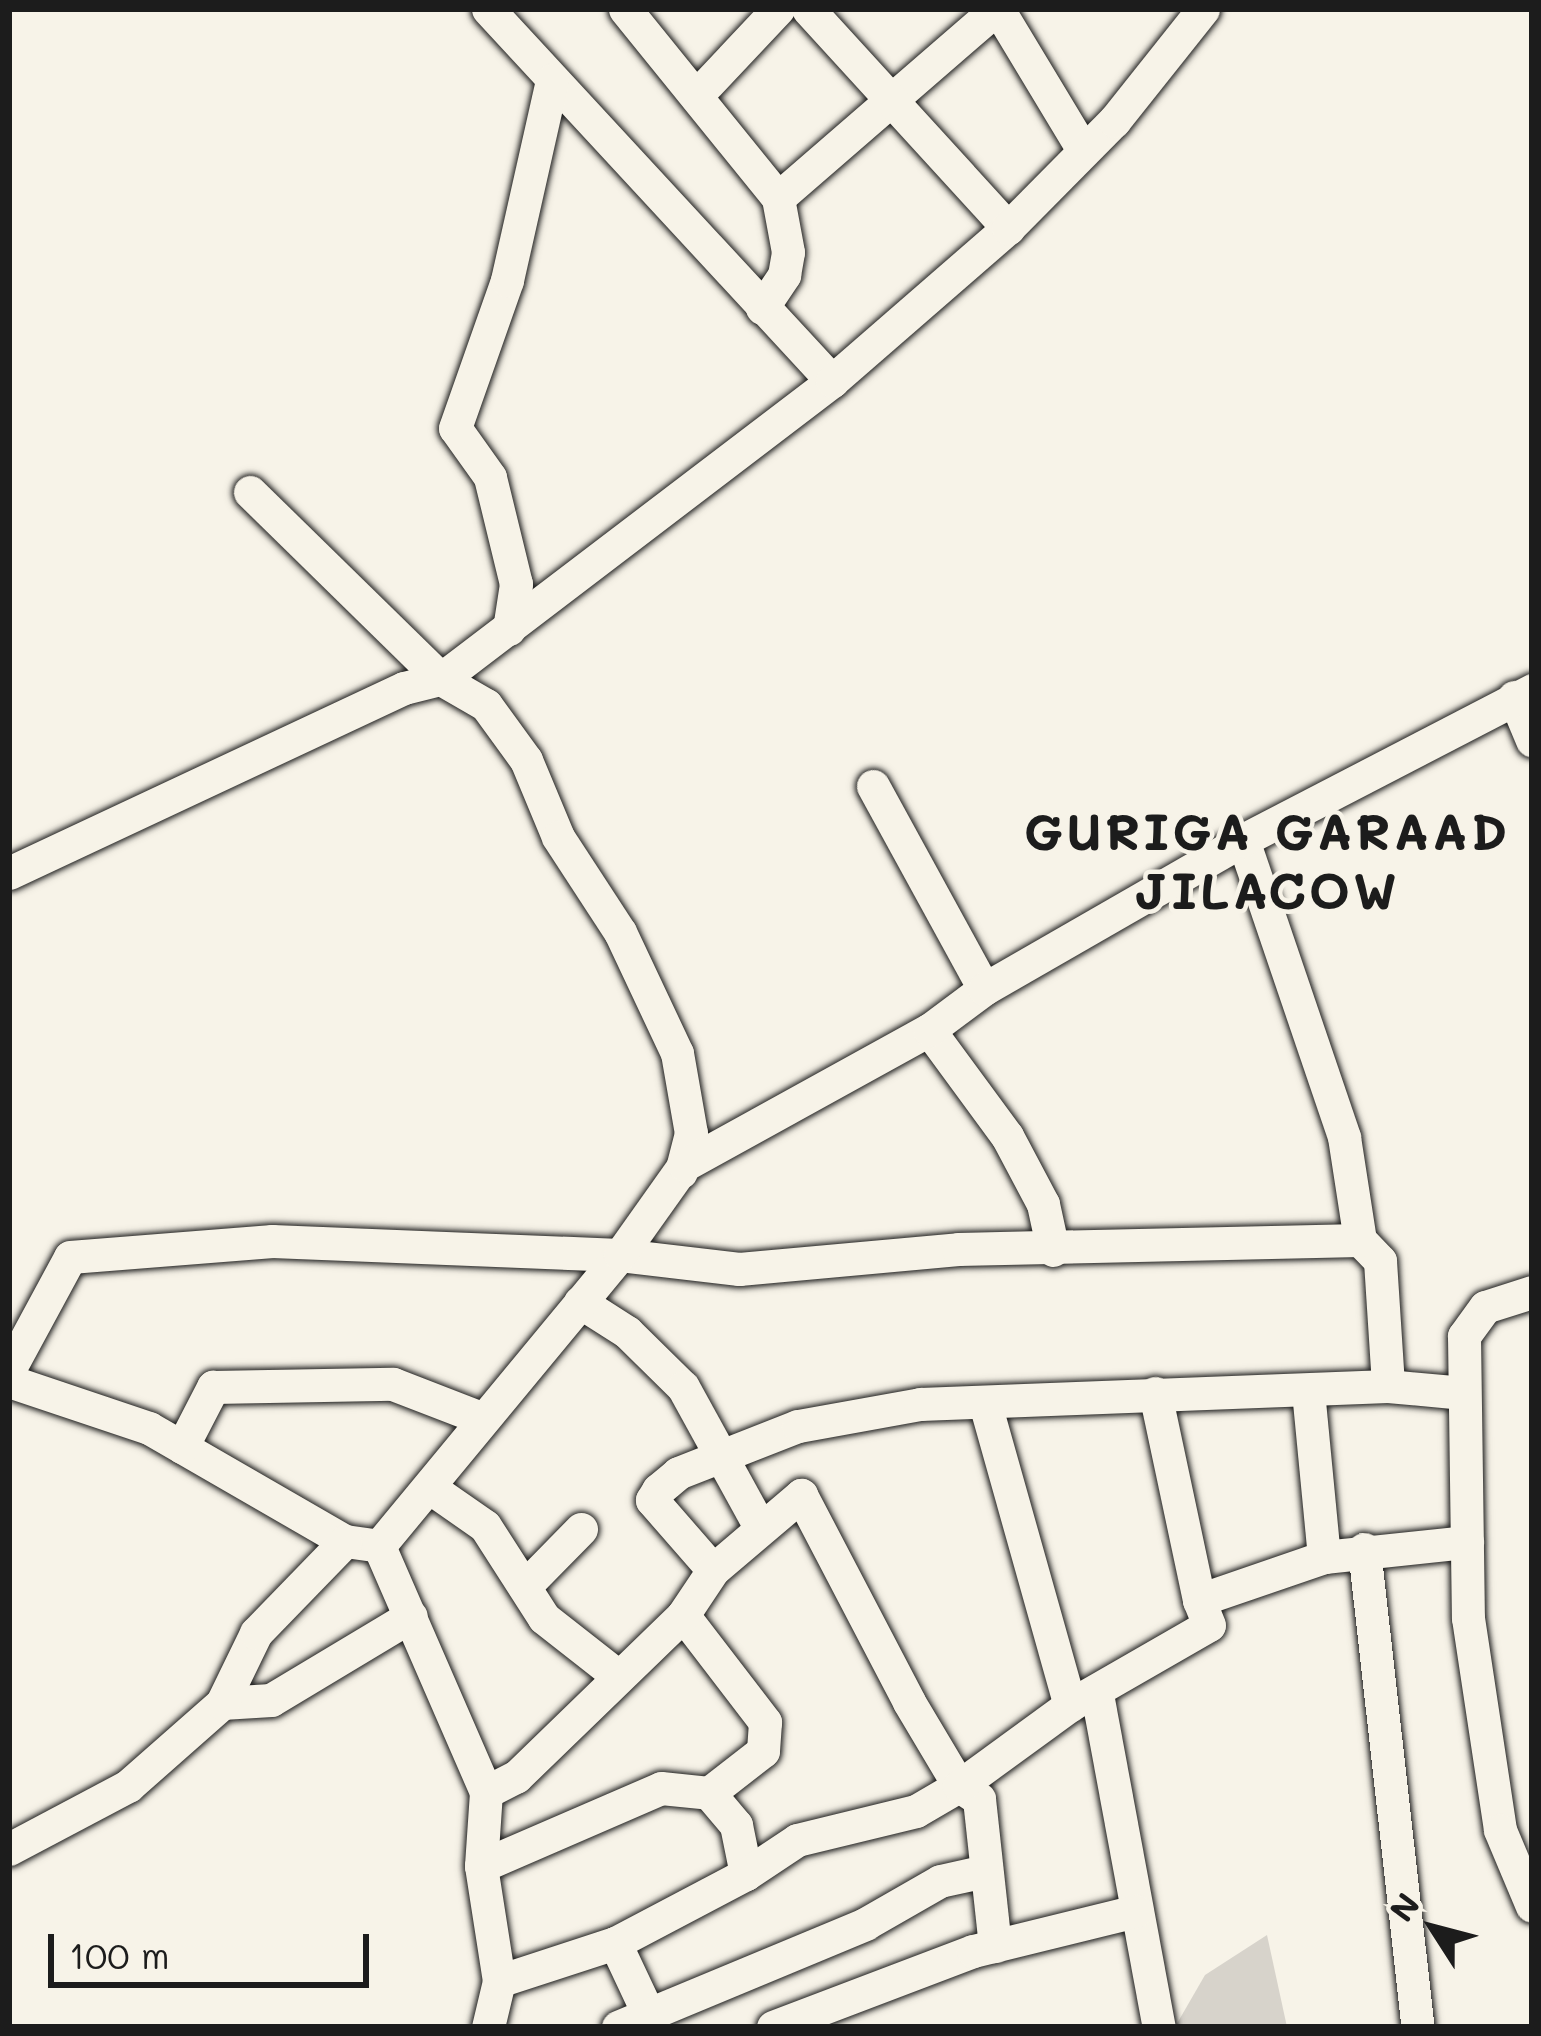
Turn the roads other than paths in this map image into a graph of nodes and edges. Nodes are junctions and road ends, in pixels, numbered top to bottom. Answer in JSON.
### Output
{"nodes":[{"id":1,"x":488,"y":9,"type":"edge"},
{"id":2,"x":625,"y":9,"type":"edge"},
{"id":3,"x":778,"y":9,"type":"edge"},
{"id":4,"x":808,"y":9,"type":"edge"},
{"id":5,"x":997,"y":9,"type":"edge"},
{"id":6,"x":1203,"y":9,"type":"edge"},
{"id":7,"x":552,"y":80,"type":"junction"},
{"id":8,"x":696,"y":96,"type":"junction"},
{"id":9,"x":890,"y":100,"type":"junction"},
{"id":10,"x":1082,"y":148,"type":"junction"},
{"id":11,"x":778,"y":198,"type":"junction"},
{"id":12,"x":1008,"y":228,"type":"junction"},
{"id":13,"x":762,"y":308,"type":"junction"},
{"id":14,"x":832,"y":381,"type":"junction"},
{"id":15,"x":250,"y":492,"type":"dead end"},
{"id":16,"x":508,"y":628,"type":"junction"},
{"id":17,"x":441,"y":680,"type":"junction"},
{"id":18,"x":1523,"y":693,"type":"edge"},
{"id":19,"x":1532,"y":740,"type":"edge"},
{"id":20,"x":873,"y":786,"type":"dead end"},
{"id":21,"x":1243,"y":840,"type":"junction"},
{"id":22,"x":9,"y":873,"type":"edge"},
{"id":23,"x":984,"y":989,"type":"junction"},
{"id":24,"x":928,"y":1030,"type":"junction"},
{"id":25,"x":681,"y":1172,"type":"junction"},
{"id":26,"x":1360,"y":1240,"type":"junction"},
{"id":27,"x":1053,"y":1250,"type":"junction"},
{"id":28,"x":620,"y":1256,"type":"junction"},
{"id":29,"x":1532,"y":1292,"type":"edge"},
{"id":30,"x":580,"y":1302,"type":"junction"},
{"id":31,"x":9,"y":1370,"type":"edge"},
{"id":32,"x":9,"y":1381,"type":"edge"},
{"id":33,"x":1388,"y":1386,"type":"junction"},
{"id":34,"x":1308,"y":1391,"type":"junction"},
{"id":35,"x":1155,"y":1393,"type":"junction"},
{"id":36,"x":1464,"y":1394,"type":"junction"},
{"id":37,"x":986,"y":1407,"type":"junction"},
{"id":38,"x":482,"y":1418,"type":"junction"},
{"id":39,"x":182,"y":1447,"type":"junction"},
{"id":40,"x":721,"y":1458,"type":"junction"},
{"id":41,"x":429,"y":1487,"type":"junction"},
{"id":42,"x":759,"y":1526,"type":"junction"},
{"id":43,"x":581,"y":1529,"type":"dead end"},
{"id":44,"x":345,"y":1540,"type":"junction"},
{"id":45,"x":1467,"y":1542,"type":"junction"},
{"id":46,"x":379,"y":1546,"type":"junction"},
{"id":47,"x":1364,"y":1549,"type":"junction"},
{"id":48,"x":1324,"y":1557,"type":"junction"},
{"id":49,"x":713,"y":1570,"type":"junction"},
{"id":50,"x":525,"y":1586,"type":"junction"},
{"id":51,"x":1198,"y":1600,"type":"junction"},
{"id":52,"x":683,"y":1615,"type":"junction"},
{"id":53,"x":411,"y":1616,"type":"junction"},
{"id":54,"x":618,"y":1676,"type":"junction"},
{"id":55,"x":1083,"y":1700,"type":"junction"},
{"id":56,"x":222,"y":1703,"type":"junction"},
{"id":57,"x":959,"y":1786,"type":"junction"},
{"id":58,"x":486,"y":1792,"type":"junction"},
{"id":59,"x":709,"y":1793,"type":"junction"},
{"id":60,"x":9,"y":1849,"type":"edge"},
{"id":61,"x":481,"y":1866,"type":"junction"},
{"id":62,"x":986,"y":1871,"type":"junction"},
{"id":63,"x":746,"y":1874,"type":"junction"},
{"id":64,"x":1528,"y":1890,"type":"edge"},
{"id":65,"x":1136,"y":1911,"type":"junction"},
{"id":66,"x":615,"y":1943,"type":"junction"},
{"id":67,"x":995,"y":1946,"type":"junction"},
{"id":68,"x":499,"y":1981,"type":"junction"},
{"id":69,"x":632,"y":2019,"type":"edge"},
{"id":70,"x":488,"y":2027,"type":"edge"},
{"id":71,"x":772,"y":2027,"type":"edge"},
{"id":72,"x":1159,"y":2027,"type":"edge"},
{"id":73,"x":1418,"y":2027,"type":"edge"}],
"edges":[{"from":1,"to":7,"type":"street"},
{"from":2,"to":8,"type":"street"},
{"from":3,"to":8,"type":"street"},
{"from":4,"to":9,"type":"street"},
{"from":5,"to":9,"type":"street"},
{"from":5,"to":10,"type":"street"},
{"from":6,"to":10,"type":"street"},
{"from":7,"to":13,"type":"street"},
{"from":7,"to":16,"type":"street"},
{"from":8,"to":11,"type":"street"},
{"from":9,"to":11,"type":"street"},
{"from":9,"to":12,"type":"street"},
{"from":10,"to":12,"type":"street"},
{"from":11,"to":13,"type":"street"},
{"from":12,"to":14,"type":"street"},
{"from":13,"to":14,"type":"street"},
{"from":14,"to":16,"type":"street"},
{"from":15,"to":17,"type":"street"},
{"from":16,"to":17,"type":"street"},
{"from":17,"to":22,"type":"street"},
{"from":17,"to":25,"type":"street"},
{"from":18,"to":19,"type":"street"},
{"from":18,"to":21,"type":"street"},
{"from":20,"to":23,"type":"street"},
{"from":21,"to":23,"type":"street"},
{"from":21,"to":26,"type":"street"},
{"from":23,"to":24,"type":"street"},
{"from":24,"to":25,"type":"street"},
{"from":24,"to":27,"type":"street"},
{"from":25,"to":28,"type":"street"},
{"from":26,"to":27,"type":"street"},
{"from":26,"to":33,"type":"street"},
{"from":27,"to":28,"type":"street"},
{"from":28,"to":30,"type":"street"},
{"from":28,"to":31,"type":"street"},
{"from":29,"to":36,"type":"street"},
{"from":30,"to":38,"type":"street"},
{"from":30,"to":40,"type":"street"},
{"from":32,"to":39,"type":"street"},
{"from":33,"to":34,"type":"street"},
{"from":33,"to":36,"type":"street"},
{"from":34,"to":35,"type":"street"},
{"from":34,"to":48,"type":"street"},
{"from":35,"to":37,"type":"street"},
{"from":35,"to":51,"type":"street"},
{"from":36,"to":45,"type":"street"},
{"from":37,"to":40,"type":"street"},
{"from":37,"to":55,"type":"street"},
{"from":38,"to":39,"type":"street"},
{"from":38,"to":41,"type":"street"},
{"from":39,"to":44,"type":"street"},
{"from":40,"to":42,"type":"street"},
{"from":40,"to":49,"type":"street"},
{"from":41,"to":46,"type":"street"},
{"from":41,"to":50,"type":"street"},
{"from":42,"to":49,"type":"street"},
{"from":42,"to":57,"type":"street"},
{"from":43,"to":50,"type":"street"},
{"from":44,"to":46,"type":"street"},
{"from":44,"to":56,"type":"street"},
{"from":45,"to":47,"type":"street"},
{"from":45,"to":64,"type":"street"},
{"from":46,"to":53,"type":"street"},
{"from":47,"to":48,"type":"street"},
{"from":47,"to":73,"type":"street"},
{"from":48,"to":51,"type":"street"},
{"from":49,"to":52,"type":"street"},
{"from":50,"to":54,"type":"street"},
{"from":51,"to":55,"type":"street"},
{"from":52,"to":54,"type":"street"},
{"from":52,"to":59,"type":"street"},
{"from":53,"to":56,"type":"street"},
{"from":53,"to":58,"type":"street"},
{"from":54,"to":58,"type":"street"},
{"from":55,"to":57,"type":"street"},
{"from":55,"to":65,"type":"street"},
{"from":56,"to":60,"type":"street"},
{"from":57,"to":62,"type":"street"},
{"from":57,"to":63,"type":"street"},
{"from":58,"to":61,"type":"street"},
{"from":59,"to":61,"type":"street"},
{"from":59,"to":63,"type":"street"},
{"from":61,"to":68,"type":"street"},
{"from":62,"to":67,"type":"street"},
{"from":62,"to":69,"type":"street"},
{"from":63,"to":66,"type":"street"},
{"from":65,"to":67,"type":"street"},
{"from":65,"to":72,"type":"street"},
{"from":66,"to":68,"type":"street"},
{"from":66,"to":69,"type":"street"},
{"from":67,"to":71,"type":"street"},
{"from":68,"to":70,"type":"street"}]}
